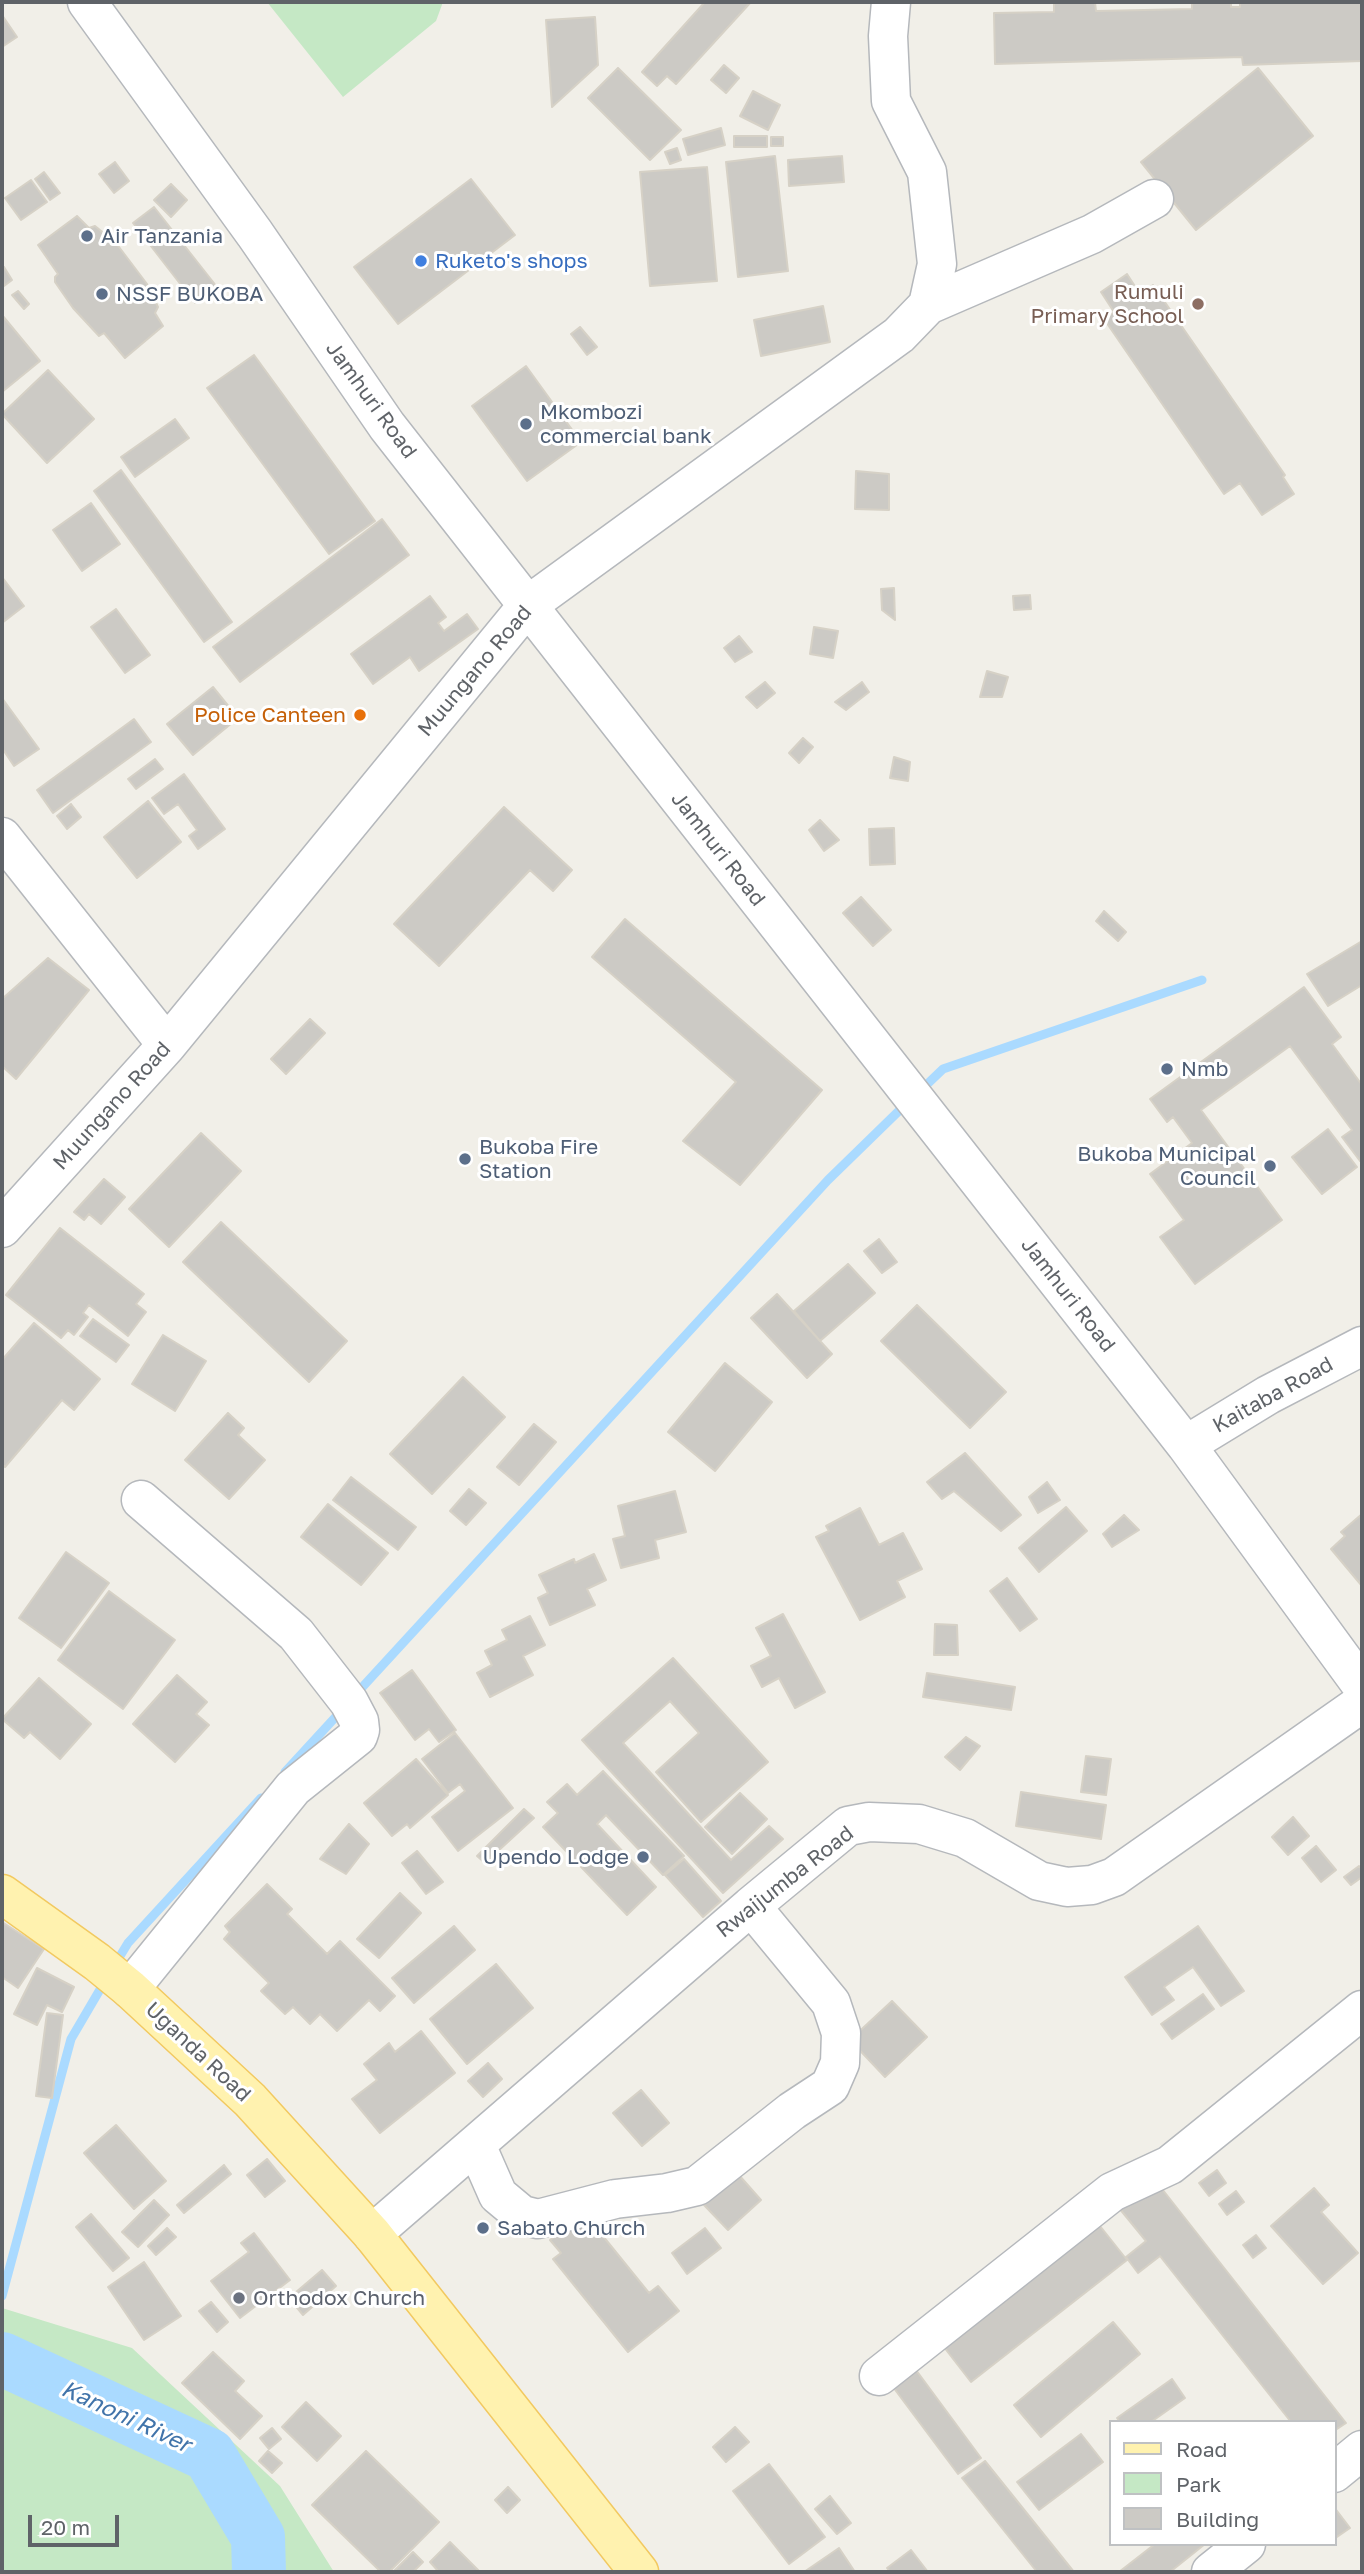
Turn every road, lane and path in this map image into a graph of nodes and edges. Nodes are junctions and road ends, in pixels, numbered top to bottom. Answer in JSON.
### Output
{"nodes":[{"id":1,"x":87,"y":2,"type":"edge"},
{"id":2,"x":891,"y":2,"type":"edge"},
{"id":3,"x":1154,"y":199,"type":"dead end"},
{"id":4,"x":928,"y":305,"type":"junction"},
{"id":5,"x":528,"y":605,"type":"junction"},
{"id":6,"x":2,"y":837,"type":"edge"},
{"id":7,"x":167,"y":1045,"type":"junction"},
{"id":8,"x":2,"y":1228,"type":"edge"},
{"id":9,"x":1362,"y":1346,"type":"edge"},
{"id":10,"x":1186,"y":1446,"type":"junction"},
{"id":11,"x":141,"y":1500,"type":"dead end"},
{"id":12,"x":1362,"y":1686,"type":"edge"},
{"id":13,"x":1362,"y":1703,"type":"edge"},
{"id":14,"x":2,"y":1894,"type":"edge"},
{"id":15,"x":751,"y":1906,"type":"junction"},
{"id":16,"x":130,"y":1989,"type":"junction"},
{"id":17,"x":1362,"y":2010,"type":"edge"},
{"id":18,"x":476,"y":2145,"type":"junction"},
{"id":19,"x":372,"y":2234,"type":"junction"},
{"id":20,"x":879,"y":2376,"type":"dead end"},
{"id":21,"x":1362,"y":2450,"type":"edge"},
{"id":22,"x":1336,"y":2471,"type":"edge"},
{"id":23,"x":1244,"y":2546,"type":"edge"},
{"id":24,"x":639,"y":2572,"type":"edge"},
{"id":25,"x":1211,"y":2572,"type":"edge"}],
"edges":[{"from":1,"to":5,"type":"street","name":"Jamhuri Road"},
{"from":2,"to":4,"type":"street"},
{"from":3,"to":4,"type":"street"},
{"from":4,"to":5,"type":"street","name":"Muungano Road"},
{"from":5,"to":7,"type":"street","name":"Muungano Road"},
{"from":5,"to":10,"type":"street","name":"Jamhuri Road"},
{"from":6,"to":7,"type":"street"},
{"from":7,"to":8,"type":"street","name":"Muungano Road"},
{"from":9,"to":10,"type":"street","name":"Kaitaba Road"},
{"from":10,"to":12,"type":"street","name":"Jamhuri Road"},
{"from":11,"to":16,"type":"street"},
{"from":13,"to":15,"type":"street","name":"Rwaijumba Road"},
{"from":14,"to":16,"type":"main road","name":"Uganda Road"},
{"from":15,"to":18,"type":"street","name":"Rwaijumba Road"},
{"from":15,"to":18,"type":"street"},
{"from":16,"to":19,"type":"main road","name":"Uganda Road"},
{"from":17,"to":20,"type":"street"},
{"from":18,"to":19,"type":"street","name":"Rwaijumba Road"},
{"from":19,"to":24,"type":"main road","name":"Uganda Road"},
{"from":21,"to":22,"type":"street"},
{"from":23,"to":25,"type":"street"}]}
